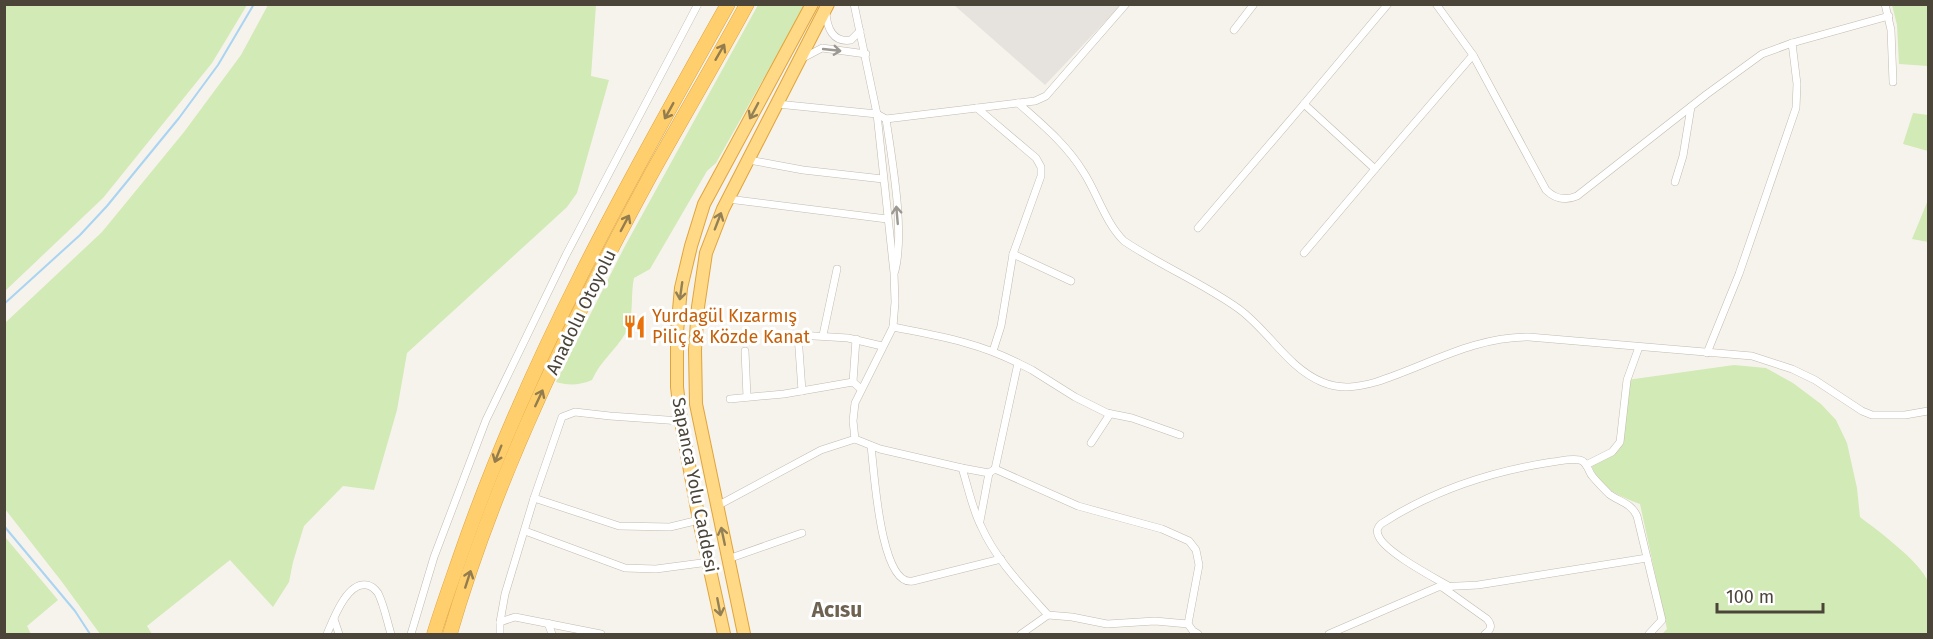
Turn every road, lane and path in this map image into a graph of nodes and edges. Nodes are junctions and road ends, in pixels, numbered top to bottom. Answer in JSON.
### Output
{"nodes":[{"id":1,"x":698,"y":4,"type":"edge"},
{"id":2,"x":728,"y":4,"type":"edge"},
{"id":3,"x":747,"y":4,"type":"edge"},
{"id":4,"x":812,"y":4,"type":"edge"},
{"id":5,"x":854,"y":4,"type":"edge"},
{"id":6,"x":1126,"y":4,"type":"edge"},
{"id":7,"x":1254,"y":4,"type":"edge"},
{"id":8,"x":1388,"y":4,"type":"edge"},
{"id":9,"x":1436,"y":4,"type":"edge"},
{"id":10,"x":1885,"y":4,"type":"edge"},
{"id":11,"x":826,"y":7,"type":"edge"},
{"id":12,"x":1889,"y":16,"type":"junction"},
{"id":13,"x":1234,"y":30,"type":"dead end"},
{"id":14,"x":860,"y":31,"type":"junction"},
{"id":15,"x":1792,"y":43,"type":"junction"},
{"id":16,"x":866,"y":54,"type":"junction"},
{"id":17,"x":1473,"y":55,"type":"junction"},
{"id":18,"x":800,"y":60,"type":"junction"},
{"id":19,"x":1893,"y":82,"type":"dead end"},
{"id":20,"x":1018,"y":103,"type":"junction"},
{"id":21,"x":777,"y":104,"type":"junction"},
{"id":22,"x":1304,"y":104,"type":"junction"},
{"id":23,"x":1691,"y":107,"type":"junction"},
{"id":24,"x":977,"y":108,"type":"junction"},
{"id":25,"x":877,"y":114,"type":"junction"},
{"id":26,"x":886,"y":118,"type":"junction"},
{"id":27,"x":748,"y":160,"type":"junction"},
{"id":28,"x":1375,"y":169,"type":"junction"},
{"id":29,"x":883,"y":179,"type":"junction"},
{"id":30,"x":1675,"y":182,"type":"dead end"},
{"id":31,"x":728,"y":199,"type":"junction"},
{"id":32,"x":887,"y":219,"type":"junction"},
{"id":33,"x":1198,"y":228,"type":"dead end"},
{"id":34,"x":1304,"y":253,"type":"dead end"},
{"id":35,"x":1013,"y":255,"type":"junction"},
{"id":36,"x":837,"y":269,"type":"dead end"},
{"id":37,"x":894,"y":273,"type":"junction"},
{"id":38,"x":1071,"y":281,"type":"dead end"},
{"id":39,"x":893,"y":327,"type":"junction"},
{"id":40,"x":823,"y":335,"type":"junction"},
{"id":41,"x":856,"y":339,"type":"junction"},
{"id":42,"x":882,"y":346,"type":"junction"},
{"id":43,"x":1639,"y":347,"type":"junction"},
{"id":44,"x":745,"y":351,"type":"dead end"},
{"id":45,"x":993,"y":351,"type":"junction"},
{"id":46,"x":1707,"y":353,"type":"junction"},
{"id":47,"x":1018,"y":363,"type":"junction"},
{"id":48,"x":853,"y":382,"type":"junction"},
{"id":49,"x":861,"y":389,"type":"junction"},
{"id":50,"x":802,"y":391,"type":"junction"},
{"id":51,"x":747,"y":397,"type":"junction"},
{"id":52,"x":730,"y":399,"type":"dead end"},
{"id":53,"x":1929,"y":411,"type":"edge"},
{"id":54,"x":1110,"y":414,"type":"junction"},
{"id":55,"x":681,"y":421,"type":"junction"},
{"id":56,"x":1180,"y":435,"type":"dead end"},
{"id":57,"x":855,"y":439,"type":"junction"},
{"id":58,"x":1091,"y":443,"type":"dead end"},
{"id":59,"x":871,"y":446,"type":"junction"},
{"id":60,"x":1586,"y":465,"type":"junction"},
{"id":61,"x":962,"y":468,"type":"junction"},
{"id":62,"x":992,"y":471,"type":"junction"},
{"id":63,"x":534,"y":498,"type":"junction"},
{"id":64,"x":717,"y":507,"type":"junction"},
{"id":65,"x":699,"y":520,"type":"junction"},
{"id":66,"x":979,"y":523,"type":"junction"},
{"id":67,"x":525,"y":531,"type":"junction"},
{"id":68,"x":802,"y":532,"type":"dead end"},
{"id":69,"x":1647,"y":558,"type":"junction"},
{"id":70,"x":728,"y":559,"type":"junction"},
{"id":71,"x":1001,"y":559,"type":"junction"},
{"id":72,"x":709,"y":562,"type":"junction"},
{"id":73,"x":1446,"y":587,"type":"junction"},
{"id":74,"x":1048,"y":615,"type":"junction"},
{"id":75,"x":334,"y":619,"type":"junction"},
{"id":76,"x":500,"y":622,"type":"junction"},
{"id":77,"x":548,"y":623,"type":"junction"},
{"id":78,"x":1188,"y":624,"type":"junction"},
{"id":79,"x":1028,"y":628,"type":"junction"},
{"id":80,"x":327,"y":634,"type":"edge"},
{"id":81,"x":339,"y":634,"type":"edge"},
{"id":82,"x":391,"y":634,"type":"edge"},
{"id":83,"x":411,"y":634,"type":"edge"},
{"id":84,"x":434,"y":634,"type":"edge"},
{"id":85,"x":450,"y":634,"type":"edge"},
{"id":86,"x":500,"y":634,"type":"edge"},
{"id":87,"x":552,"y":634,"type":"edge"},
{"id":88,"x":601,"y":634,"type":"edge"},
{"id":89,"x":724,"y":634,"type":"edge"},
{"id":90,"x":744,"y":634,"type":"edge"},
{"id":91,"x":1021,"y":634,"type":"edge"},
{"id":92,"x":1037,"y":634,"type":"edge"},
{"id":93,"x":1198,"y":634,"type":"edge"},
{"id":94,"x":1329,"y":634,"type":"edge"},
{"id":95,"x":1485,"y":634,"type":"edge"},
{"id":96,"x":1649,"y":634,"type":"edge"}],
"edges":[{"from":1,"to":83,"type":"street"},
{"from":2,"to":84,"type":"highway","name":"Anadolu Otoyolu","one_way":true},
{"from":85,"to":3,"type":"highway","name":"Anadolu Otoyolu","one_way":true},
{"from":4,"to":55,"type":"highway","name":"Sapanca Yolu Caddesi","one_way":true},
{"from":5,"to":14,"type":"street"},
{"from":6,"to":20,"type":"street"},
{"from":7,"to":13,"type":"street"},
{"from":8,"to":22,"type":"street"},
{"from":9,"to":17,"type":"street"},
{"from":10,"to":12,"type":"street"},
{"from":11,"to":14,"type":"street"},
{"from":11,"to":18,"type":"highway","name":"Sapanca Yolu Caddesi"},
{"from":12,"to":15,"type":"street"},
{"from":12,"to":19,"type":"street"},
{"from":14,"to":16,"type":"street"},
{"from":15,"to":23,"type":"street"},
{"from":15,"to":46,"type":"street"},
{"from":18,"to":16,"type":"street","one_way":true},
{"from":16,"to":25,"type":"street"},
{"from":17,"to":23,"type":"street"},
{"from":17,"to":28,"type":"street"},
{"from":18,"to":21,"type":"highway","name":"Sapanca Yolu Caddesi"},
{"from":20,"to":24,"type":"street"},
{"from":20,"to":43,"type":"street"},
{"from":21,"to":25,"type":"street"},
{"from":21,"to":27,"type":"highway","name":"Sapanca Yolu Caddesi"},
{"from":22,"to":28,"type":"street"},
{"from":22,"to":33,"type":"street"},
{"from":23,"to":30,"type":"street"},
{"from":24,"to":26,"type":"street"},
{"from":24,"to":35,"type":"street"},
{"from":25,"to":26,"type":"street"},
{"from":25,"to":29,"type":"street"},
{"from":37,"to":26,"type":"street","one_way":true},
{"from":27,"to":29,"type":"street"},
{"from":27,"to":31,"type":"highway","name":"Sapanca Yolu Caddesi"},
{"from":28,"to":34,"type":"street"},
{"from":29,"to":32,"type":"street"},
{"from":31,"to":32,"type":"street"},
{"from":64,"to":31,"type":"highway","name":"Sapanca Yolu Caddesi","one_way":true},
{"from":32,"to":37,"type":"street"},
{"from":35,"to":38,"type":"street"},
{"from":35,"to":45,"type":"street"},
{"from":36,"to":40,"type":"street"},
{"from":37,"to":39,"type":"street"},
{"from":39,"to":42,"type":"street"},
{"from":39,"to":45,"type":"street"},
{"from":40,"to":41,"type":"street"},
{"from":40,"to":50,"type":"street"},
{"from":41,"to":42,"type":"street"},
{"from":41,"to":48,"type":"street"},
{"from":42,"to":49,"type":"street"},
{"from":43,"to":46,"type":"street"},
{"from":43,"to":60,"type":"street"},
{"from":44,"to":51,"type":"street"},
{"from":45,"to":47,"type":"street"},
{"from":46,"to":53,"type":"street"},
{"from":47,"to":54,"type":"street"},
{"from":47,"to":62,"type":"street"},
{"from":48,"to":49,"type":"street"},
{"from":48,"to":50,"type":"street"},
{"from":49,"to":57,"type":"street"},
{"from":50,"to":51,"type":"street"},
{"from":51,"to":52,"type":"street"},
{"from":54,"to":56,"type":"street"},
{"from":54,"to":58,"type":"street"},
{"from":55,"to":63,"type":"street"},
{"from":55,"to":65,"type":"highway","name":"Sapanca Yolu Caddesi"},
{"from":57,"to":59,"type":"street"},
{"from":57,"to":64,"type":"street"},
{"from":59,"to":61,"type":"street"},
{"from":59,"to":71,"type":"street"},
{"from":60,"to":69,"type":"street"},
{"from":60,"to":73,"type":"street"},
{"from":61,"to":62,"type":"street"},
{"from":61,"to":66,"type":"street"},
{"from":62,"to":66,"type":"street"},
{"from":62,"to":78,"type":"street"},
{"from":63,"to":65,"type":"street"},
{"from":63,"to":67,"type":"street"},
{"from":70,"to":64,"type":"highway","name":"Sapanca Yolu Caddesi","one_way":true},
{"from":65,"to":72,"type":"highway","name":"Sapanca Yolu Caddesi"},
{"from":66,"to":71,"type":"street"},
{"from":67,"to":72,"type":"street"},
{"from":67,"to":76,"type":"street"},
{"from":68,"to":70,"type":"street"},
{"from":69,"to":73,"type":"street"},
{"from":69,"to":96,"type":"street"},
{"from":70,"to":90,"type":"highway","name":"Sapanca Yolu Caddesi"},
{"from":71,"to":74,"type":"street"},
{"from":72,"to":89,"type":"highway","name":"Sapanca Yolu Caddesi","one_way":true},
{"from":73,"to":94,"type":"street"},
{"from":73,"to":95,"type":"street"},
{"from":74,"to":78,"type":"street"},
{"from":74,"to":79,"type":"street"},
{"from":75,"to":80,"type":"street"},
{"from":75,"to":81,"type":"street"},
{"from":75,"to":82,"type":"street"},
{"from":76,"to":77,"type":"street"},
{"from":76,"to":86,"type":"street"},
{"from":77,"to":87,"type":"street"},
{"from":77,"to":88,"type":"street"},
{"from":78,"to":93,"type":"street"},
{"from":79,"to":91,"type":"street"},
{"from":79,"to":92,"type":"street"}]}
